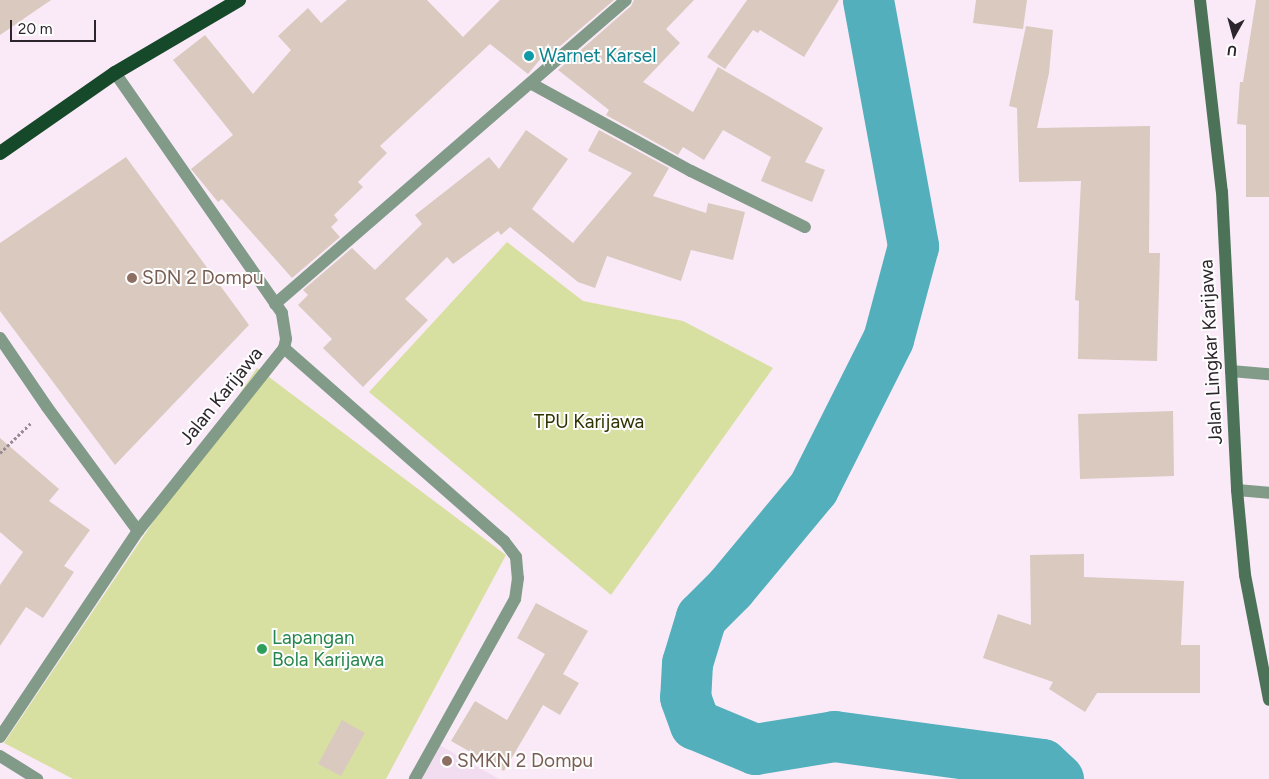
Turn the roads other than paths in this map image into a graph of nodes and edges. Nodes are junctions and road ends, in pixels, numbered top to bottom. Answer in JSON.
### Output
{"nodes":[{"id":1,"x":239,"y":0,"type":"edge"},
{"id":2,"x":626,"y":0,"type":"edge"},
{"id":3,"x":1200,"y":0,"type":"edge"},
{"id":4,"x":115,"y":73,"type":"junction"},
{"id":5,"x":532,"y":84,"type":"junction"},
{"id":6,"x":0,"y":153,"type":"edge"},
{"id":7,"x":805,"y":227,"type":"dead end"},
{"id":8,"x":275,"y":304,"type":"junction"},
{"id":9,"x":0,"y":338,"type":"edge"},
{"id":10,"x":284,"y":348,"type":"junction"},
{"id":11,"x":1231,"y":371,"type":"junction"},
{"id":12,"x":1269,"y":374,"type":"edge"},
{"id":13,"x":1237,"y":490,"type":"junction"},
{"id":14,"x":1269,"y":493,"type":"edge"},
{"id":15,"x":138,"y":531,"type":"junction"},
{"id":16,"x":1269,"y":700,"type":"edge"},
{"id":17,"x":0,"y":737,"type":"edge"},
{"id":18,"x":0,"y":756,"type":"edge"},
{"id":19,"x":37,"y":779,"type":"edge"},
{"id":20,"x":415,"y":779,"type":"edge"}],
"edges":[{"from":1,"to":4,"type":"highway"},
{"from":2,"to":5,"type":"street"},
{"from":3,"to":11,"type":"main road","name":"Jalan Lingkar Karijawa"},
{"from":4,"to":6,"type":"highway"},
{"from":4,"to":8,"type":"street","name":"Jalan Karijawa"},
{"from":5,"to":7,"type":"street"},
{"from":5,"to":8,"type":"street"},
{"from":8,"to":10,"type":"street","name":"Jalan Karijawa"},
{"from":9,"to":15,"type":"street"},
{"from":10,"to":15,"type":"street","name":"Jalan Karijawa"},
{"from":10,"to":20,"type":"street"},
{"from":11,"to":12,"type":"street"},
{"from":11,"to":13,"type":"main road","name":"Jalan Lingkar Karijawa"},
{"from":13,"to":14,"type":"street"},
{"from":13,"to":16,"type":"main road","name":"Jalan Lingkar Karijawa"},
{"from":15,"to":17,"type":"street","name":"Jalan Karijawa"},
{"from":18,"to":19,"type":"street"}]}
